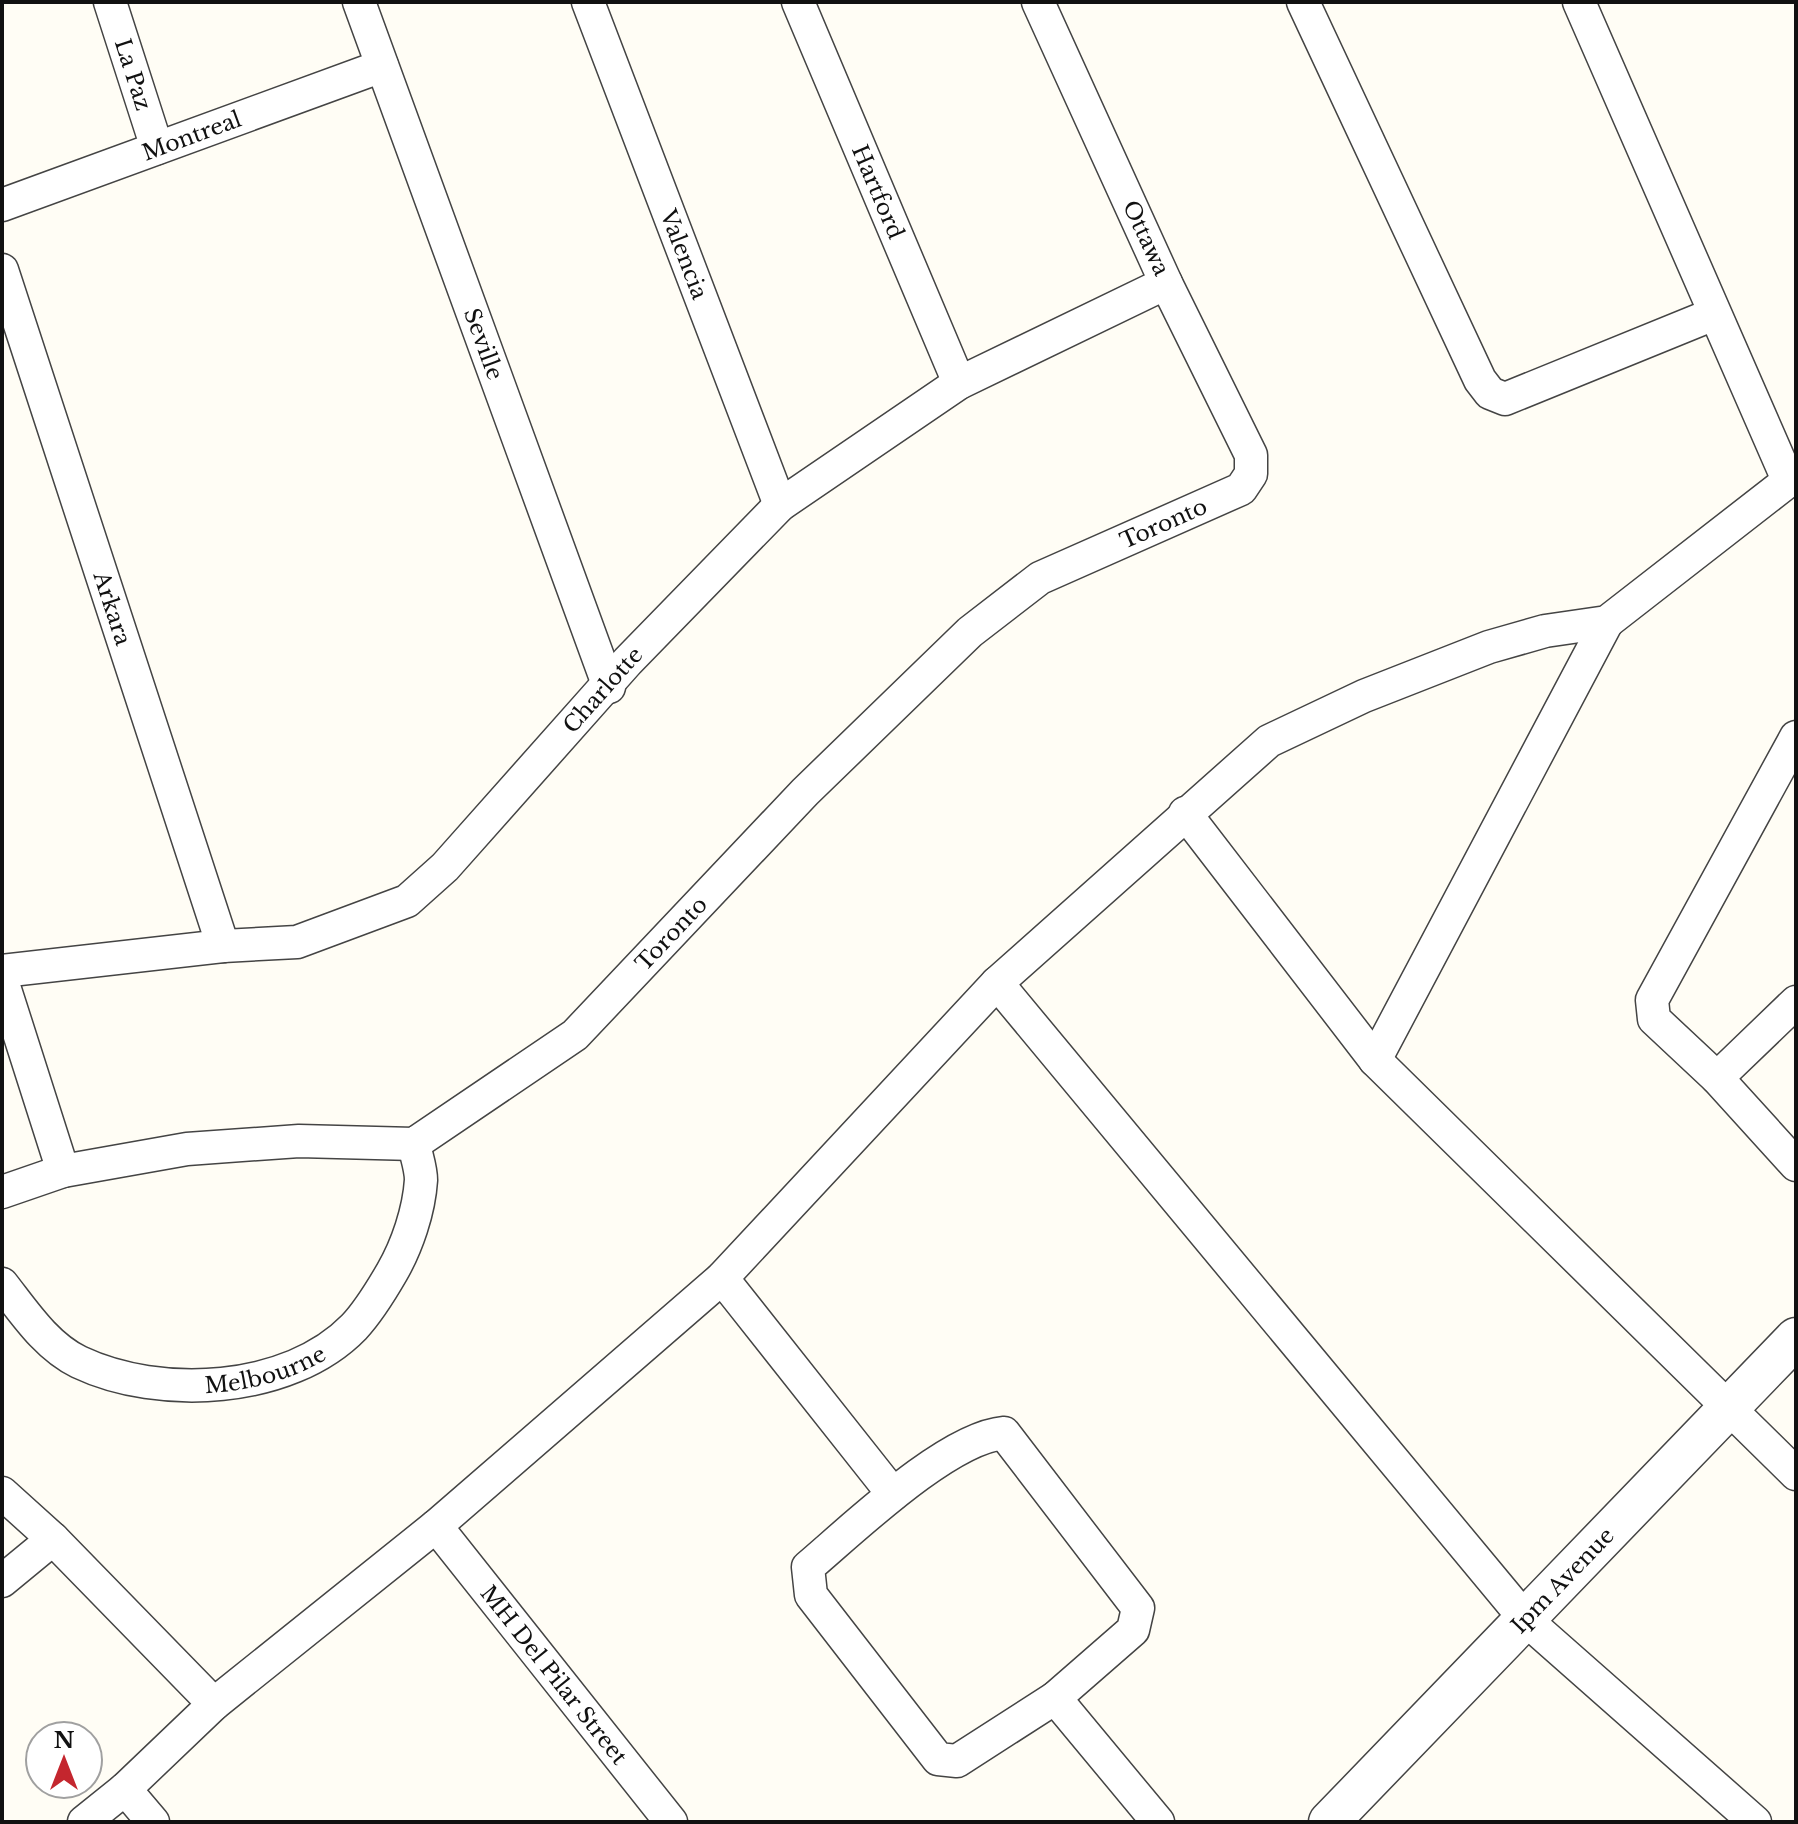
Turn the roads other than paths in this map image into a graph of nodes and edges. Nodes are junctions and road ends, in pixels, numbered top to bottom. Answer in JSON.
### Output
{"nodes":[{"id":1,"x":110,"y":2,"type":"edge"},
{"id":2,"x":359,"y":2,"type":"edge"},
{"id":3,"x":588,"y":2,"type":"edge"},
{"id":4,"x":798,"y":2,"type":"edge"},
{"id":5,"x":1038,"y":2,"type":"edge"},
{"id":6,"x":1303,"y":2,"type":"edge"},
{"id":7,"x":1579,"y":2,"type":"edge"},
{"id":8,"x":382,"y":66,"type":"junction"},
{"id":9,"x":157,"y":148,"type":"junction"},
{"id":10,"x":2,"y":205,"type":"edge"},
{"id":11,"x":2,"y":270,"type":"edge"},
{"id":12,"x":1166,"y":283,"type":"junction"},
{"id":13,"x":1714,"y":314,"type":"junction"},
{"id":14,"x":959,"y":383,"type":"junction"},
{"id":15,"x":1251,"y":474,"type":"joint"},
{"id":16,"x":1792,"y":477,"type":"edge"},
{"id":17,"x":780,"y":505,"type":"junction"},
{"id":18,"x":1607,"y":622,"type":"junction"},
{"id":19,"x":609,"y":687,"type":"junction"},
{"id":20,"x":1796,"y":737,"type":"edge"},
{"id":21,"x":1185,"y":813,"type":"junction"},
{"id":22,"x":223,"y":946,"type":"junction"},
{"id":23,"x":2,"y":971,"type":"edge"},
{"id":24,"x":2,"y":980,"type":"edge"},
{"id":25,"x":997,"y":983,"type":"junction"},
{"id":26,"x":1796,"y":1002,"type":"edge"},
{"id":27,"x":1375,"y":1060,"type":"junction"},
{"id":28,"x":1717,"y":1078,"type":"junction"},
{"id":29,"x":414,"y":1144,"type":"junction"},
{"id":30,"x":1796,"y":1165,"type":"edge"},
{"id":31,"x":63,"y":1171,"type":"junction"},
{"id":32,"x":2,"y":1192,"type":"edge"},
{"id":33,"x":722,"y":1278,"type":"junction"},
{"id":34,"x":2,"y":1284,"type":"edge"},
{"id":35,"x":1796,"y":1338,"type":"edge"},
{"id":36,"x":1728,"y":1409,"type":"junction"},
{"id":37,"x":1796,"y":1474,"type":"edge"},
{"id":38,"x":2,"y":1493,"type":"edge"},
{"id":39,"x":893,"y":1494,"type":"junction"},
{"id":40,"x":436,"y":1526,"type":"junction"},
{"id":41,"x":53,"y":1539,"type":"junction"},
{"id":42,"x":2,"y":1581,"type":"edge"},
{"id":43,"x":1526,"y":1620,"type":"junction"},
{"id":44,"x":1055,"y":1698,"type":"junction"},
{"id":45,"x":214,"y":1704,"type":"junction"},
{"id":46,"x":125,"y":1789,"type":"junction"},
{"id":47,"x":84,"y":1822,"type":"edge"},
{"id":48,"x":153,"y":1822,"type":"edge"},
{"id":49,"x":671,"y":1822,"type":"edge"},
{"id":50,"x":1158,"y":1822,"type":"edge"},
{"id":51,"x":1329,"y":1822,"type":"edge"},
{"id":52,"x":1755,"y":1822,"type":"edge"}],
"edges":[{"from":1,"to":9,"type":"street","name":"La Paz"},
{"from":2,"to":8,"type":"street","name":"Seville"},
{"from":3,"to":17,"type":"street","name":"Valencia"},
{"from":4,"to":14,"type":"street","name":"Hartford"},
{"from":5,"to":12,"type":"street","name":"Ottawa"},
{"from":6,"to":13,"type":"street"},
{"from":7,"to":13,"type":"street"},
{"from":8,"to":9,"type":"street","name":"Montreal"},
{"from":8,"to":19,"type":"street","name":"Seville"},
{"from":9,"to":10,"type":"street","name":"Montreal"},
{"from":11,"to":22,"type":"street","name":"Arkara"},
{"from":12,"to":14,"type":"street","name":"Charlotte"},
{"from":12,"to":15,"type":"street","name":"Ottawa"},
{"from":13,"to":16,"type":"street"},
{"from":14,"to":17,"type":"street","name":"Charlotte"},
{"from":15,"to":29,"type":"street","name":"Toronto"},
{"from":16,"to":18,"type":"street"},
{"from":17,"to":19,"type":"street","name":"Charlotte"},
{"from":18,"to":21,"type":"street"},
{"from":18,"to":27,"type":"street"},
{"from":19,"to":22,"type":"street","name":"Charlotte"},
{"from":20,"to":28,"type":"street"},
{"from":21,"to":25,"type":"street"},
{"from":21,"to":27,"type":"street"},
{"from":22,"to":23,"type":"street","name":"Charlotte"},
{"from":24,"to":31,"type":"street"},
{"from":25,"to":33,"type":"street"},
{"from":25,"to":43,"type":"street"},
{"from":26,"to":28,"type":"street"},
{"from":27,"to":36,"type":"street"},
{"from":28,"to":30,"type":"street"},
{"from":29,"to":31,"type":"street"},
{"from":29,"to":34,"type":"street","name":"Melbourne"},
{"from":31,"to":32,"type":"street"},
{"from":33,"to":39,"type":"street"},
{"from":33,"to":40,"type":"street"},
{"from":35,"to":36,"type":"street","name":"Ipm Avenue"},
{"from":36,"to":37,"type":"street"},
{"from":36,"to":43,"type":"street","name":"Ipm Avenue"},
{"from":38,"to":41,"type":"street"},
{"from":39,"to":44,"type":"street"},
{"from":39,"to":44,"type":"street"},
{"from":40,"to":45,"type":"street"},
{"from":40,"to":49,"type":"street","name":"MH Del Pilar Street"},
{"from":41,"to":42,"type":"street"},
{"from":41,"to":45,"type":"street"},
{"from":43,"to":51,"type":"street","name":"Ipm Avenue"},
{"from":43,"to":52,"type":"street"},
{"from":44,"to":50,"type":"street"},
{"from":45,"to":46,"type":"street"},
{"from":46,"to":47,"type":"street"},
{"from":46,"to":48,"type":"street"}]}
